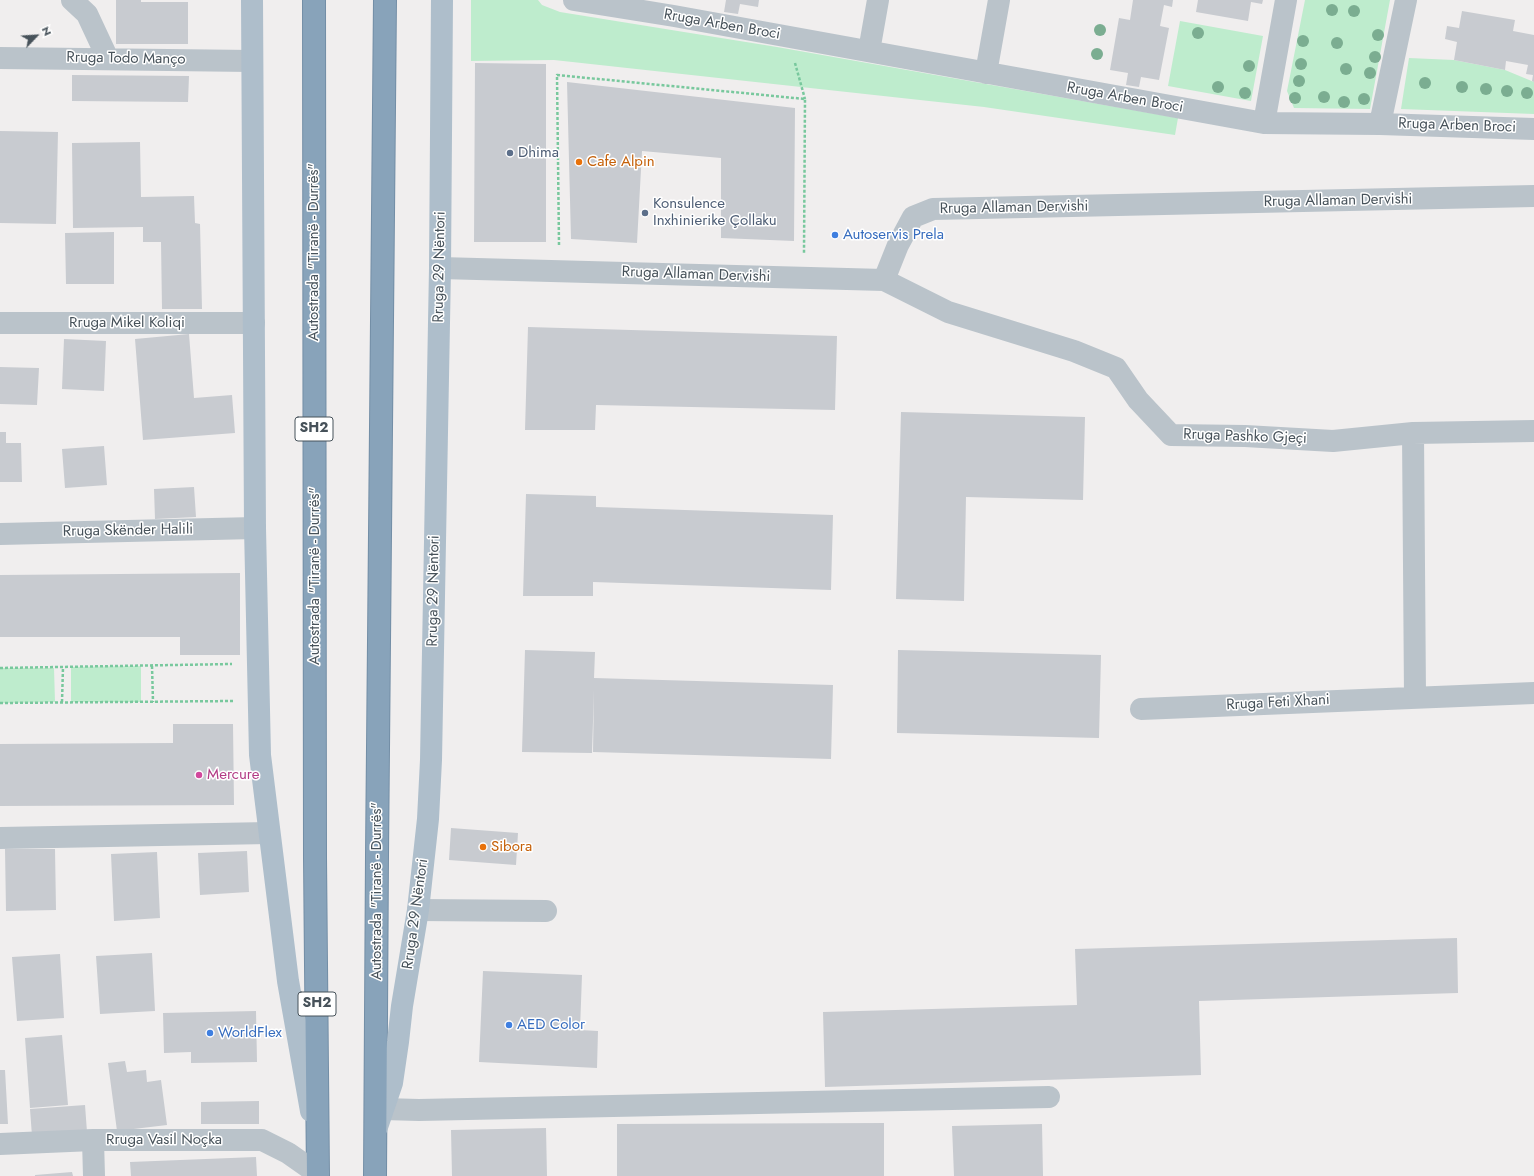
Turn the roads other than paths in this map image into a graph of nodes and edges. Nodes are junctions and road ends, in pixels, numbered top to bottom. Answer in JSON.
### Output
{"nodes":[{"id":1,"x":72,"y":0,"type":"edge"},
{"id":2,"x":252,"y":0,"type":"edge"},
{"id":3,"x":314,"y":0,"type":"edge"},
{"id":4,"x":385,"y":0,"type":"edge"},
{"id":5,"x":442,"y":0,"type":"edge"},
{"id":6,"x":574,"y":0,"type":"edge"},
{"id":7,"x":878,"y":0,"type":"edge"},
{"id":8,"x":999,"y":0,"type":"edge"},
{"id":9,"x":1286,"y":0,"type":"edge"},
{"id":10,"x":1406,"y":0,"type":"edge"},
{"id":11,"x":869,"y":51,"type":"junction"},
{"id":12,"x":0,"y":58,"type":"edge"},
{"id":13,"x":108,"y":59,"type":"junction"},
{"id":14,"x":252,"y":61,"type":"junction"},
{"id":15,"x":986,"y":73,"type":"junction"},
{"id":16,"x":1264,"y":123,"type":"junction"},
{"id":17,"x":1380,"y":124,"type":"junction"},
{"id":18,"x":1534,"y":129,"type":"edge"},
{"id":19,"x":1534,"y":196,"type":"edge"},
{"id":20,"x":440,"y":268,"type":"junction"},
{"id":21,"x":884,"y":280,"type":"junction"},
{"id":22,"x":254,"y":322,"type":"junction"},
{"id":23,"x":0,"y":323,"type":"edge"},
{"id":24,"x":1534,"y":431,"type":"edge"},
{"id":25,"x":1412,"y":433,"type":"junction"},
{"id":26,"x":255,"y":528,"type":"junction"},
{"id":27,"x":0,"y":534,"type":"edge"},
{"id":28,"x":1534,"y":694,"type":"edge"},
{"id":29,"x":1415,"y":697,"type":"junction"},
{"id":30,"x":1141,"y":709,"type":"dead end"},
{"id":31,"x":269,"y":833,"type":"junction"},
{"id":32,"x":0,"y":838,"type":"edge"},
{"id":33,"x":418,"y":910,"type":"junction"},
{"id":34,"x":546,"y":911,"type":"dead end"},
{"id":35,"x":1049,"y":1097,"type":"dead end"},
{"id":36,"x":383,"y":1109,"type":"junction"},
{"id":37,"x":375,"y":1134,"type":"junction"},
{"id":38,"x":93,"y":1140,"type":"junction"},
{"id":39,"x":0,"y":1144,"type":"edge"},
{"id":40,"x":318,"y":1151,"type":"junction"},
{"id":41,"x":318,"y":1175,"type":"edge"},
{"id":42,"x":94,"y":1176,"type":"edge"},
{"id":43,"x":375,"y":1176,"type":"edge"}],
"edges":[{"from":1,"to":13,"type":"street"},
{"from":2,"to":14,"type":"main road"},
{"from":3,"to":40,"type":"highway","name":"Autostrada \"Tiranë - Durrës\"","number":"SH2"},
{"from":4,"to":37,"type":"highway","name":"Autostrada \"Tiranë - Durrës\""},
{"from":5,"to":20,"type":"main road","name":"Rruga 29 Nëntori"},
{"from":6,"to":11,"type":"street","name":"Rruga Arben Broci"},
{"from":7,"to":11,"type":"street"},
{"from":8,"to":15,"type":"street"},
{"from":9,"to":16,"type":"street"},
{"from":10,"to":17,"type":"street","name":"Rruga Arben Broci"},
{"from":11,"to":15,"type":"street","name":"Rruga Arben Broci"},
{"from":12,"to":13,"type":"street","name":"Rruga Todo Manço"},
{"from":13,"to":14,"type":"street","name":"Rruga Todo Manço"},
{"from":14,"to":22,"type":"main road"},
{"from":15,"to":16,"type":"street","name":"Rruga Arben Broci"},
{"from":16,"to":17,"type":"street","name":"Rruga Arben Broci"},
{"from":17,"to":18,"type":"street","name":"Rruga Arben Broci"},
{"from":19,"to":21,"type":"street","name":"Rruga Allaman Dervishi"},
{"from":20,"to":21,"type":"street","name":"Rruga Allaman Dervishi"},
{"from":20,"to":33,"type":"main road","name":"Rruga 29 Nëntori"},
{"from":21,"to":25,"type":"street","name":"Rruga Pashko Gjeçi"},
{"from":22,"to":23,"type":"street","name":"Rruga Mikel Koliqi"},
{"from":22,"to":26,"type":"main road"},
{"from":24,"to":25,"type":"street","name":"Rruga Pashko Gjeçi"},
{"from":25,"to":29,"type":"street"},
{"from":26,"to":27,"type":"street","name":"Rruga Skënder Halili"},
{"from":26,"to":31,"type":"main road"},
{"from":28,"to":29,"type":"street","name":"Rruga Feti Xhani"},
{"from":29,"to":30,"type":"street","name":"Rruga Feti Xhani"},
{"from":31,"to":32,"type":"street"},
{"from":31,"to":40,"type":"main road"},
{"from":33,"to":34,"type":"street"},
{"from":33,"to":36,"type":"main road","name":"Rruga 29 Nëntori"},
{"from":35,"to":36,"type":"street"},
{"from":36,"to":37,"type":"main road","name":"Rruga 29 Nëntori"},
{"from":37,"to":43,"type":"highway","name":"Rruga 29 Nëntori"},
{"from":38,"to":39,"type":"street","name":"Rruga Vasil Noçka"},
{"from":38,"to":41,"type":"street","name":"Rruga Vasil Noçka"},
{"from":38,"to":42,"type":"street"},
{"from":40,"to":41,"type":"highway","number":"SH2"}]}
